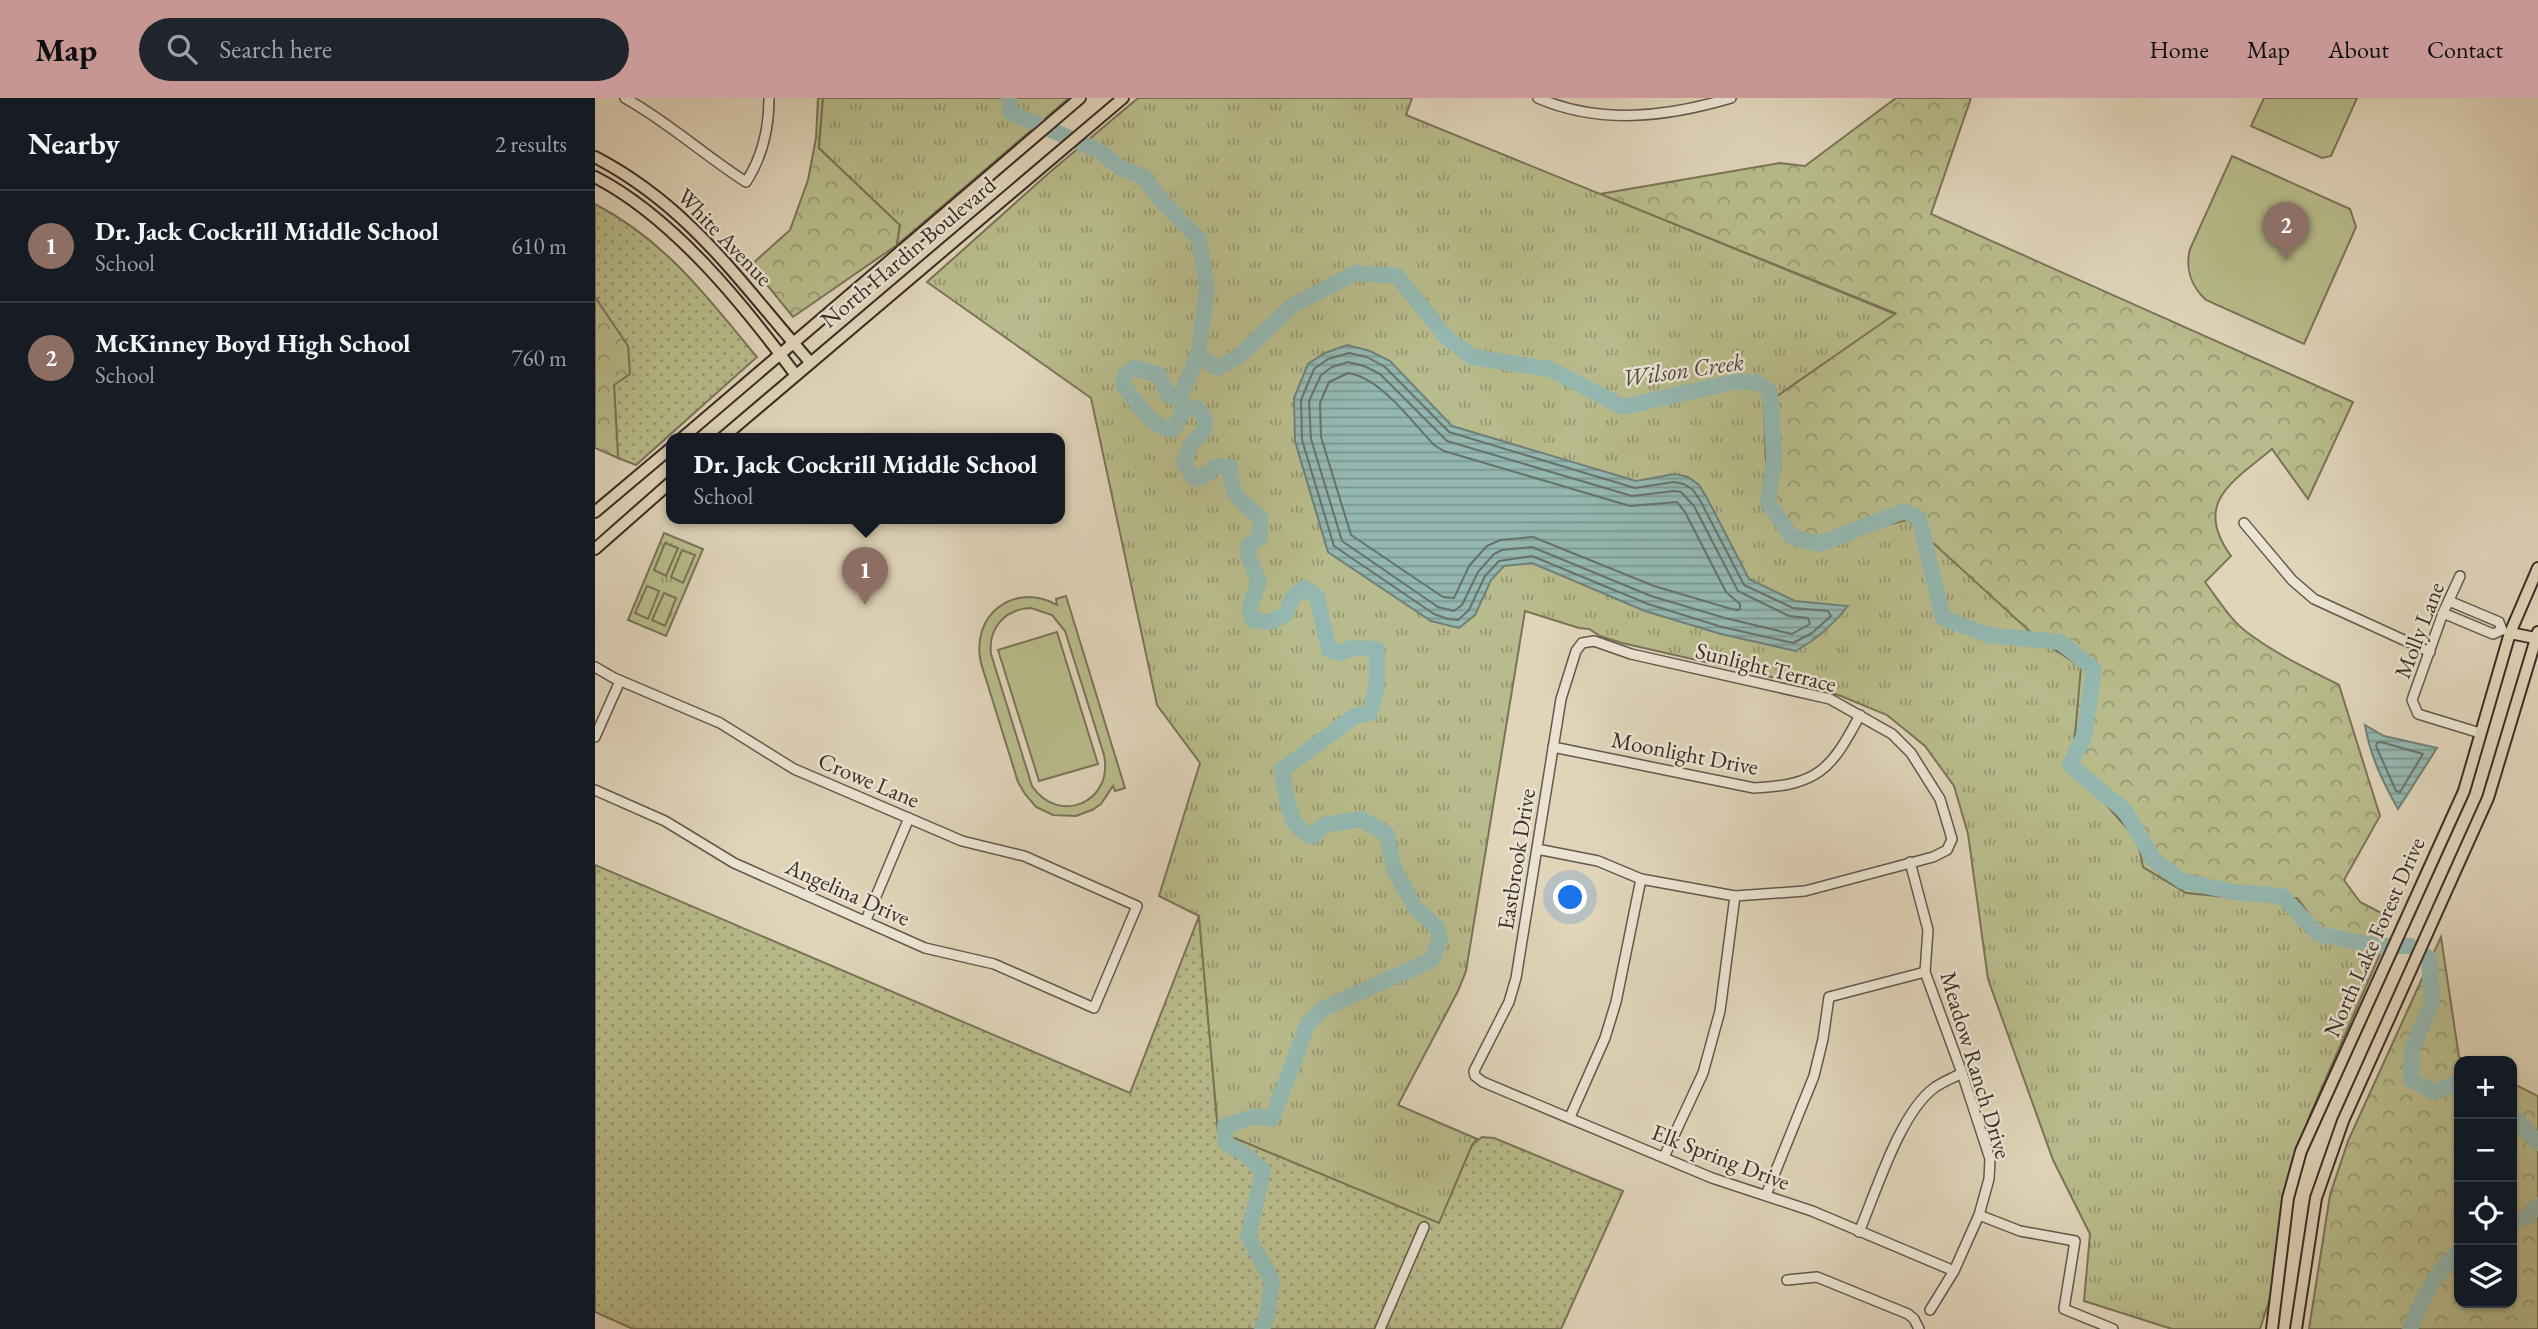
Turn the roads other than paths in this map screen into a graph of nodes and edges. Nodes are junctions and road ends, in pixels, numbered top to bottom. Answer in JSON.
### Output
{"nodes":[{"id":1,"x":625,"y":98,"type":"edge"},
{"id":2,"x":769,"y":98,"type":"edge"},
{"id":3,"x":1080,"y":98,"type":"edge"},
{"id":4,"x":1123,"y":98,"type":"edge"},
{"id":5,"x":1538,"y":98,"type":"edge"},
{"id":6,"x":1731,"y":98,"type":"edge"},
{"id":7,"x":595,"y":157,"type":"edge"},
{"id":8,"x":595,"y":177,"type":"edge"},
{"id":9,"x":793,"y":342,"type":"junction"},
{"id":10,"x":780,"y":354,"type":"junction"},
{"id":11,"x":810,"y":362,"type":"junction"},
{"id":12,"x":795,"y":373,"type":"junction"},
{"id":13,"x":688,"y":433,"type":"edge"},
{"id":14,"x":728,"y":433,"type":"edge"},
{"id":15,"x":666,"y":452,"type":"edge"},
{"id":16,"x":666,"y":486,"type":"edge"},
{"id":17,"x":595,"y":513,"type":"edge"},
{"id":18,"x":2244,"y":523,"type":"dead end"},
{"id":19,"x":595,"y":549,"type":"edge"},
{"id":20,"x":2538,"y":568,"type":"edge"},
{"id":21,"x":2460,"y":576,"type":"dead end"},
{"id":22,"x":2449,"y":601,"type":"junction"},
{"id":23,"x":2443,"y":613,"type":"junction"},
{"id":24,"x":2506,"y":631,"type":"junction"},
{"id":25,"x":2537,"y":637,"type":"edge"},
{"id":26,"x":1582,"y":643,"type":"joint"},
{"id":27,"x":2430,"y":652,"type":"junction"},
{"id":28,"x":595,"y":667,"type":"edge"},
{"id":29,"x":620,"y":681,"type":"junction"},
{"id":30,"x":1860,"y":715,"type":"junction"},
{"id":31,"x":2480,"y":733,"type":"junction"},
{"id":32,"x":595,"y":737,"type":"edge"},
{"id":33,"x":1553,"y":747,"type":"junction"},
{"id":34,"x":595,"y":790,"type":"edge"},
{"id":35,"x":909,"y":818,"type":"junction"},
{"id":36,"x":1537,"y":849,"type":"junction"},
{"id":37,"x":1910,"y":862,"type":"junction"},
{"id":38,"x":1641,"y":879,"type":"junction"},
{"id":39,"x":1735,"y":896,"type":"junction"},
{"id":40,"x":866,"y":920,"type":"junction"},
{"id":41,"x":1926,"y":972,"type":"junction"},
{"id":42,"x":1094,"y":1008,"type":"joint"},
{"id":43,"x":1962,"y":1073,"type":"junction"},
{"id":44,"x":1475,"y":1076,"type":"joint"},
{"id":45,"x":1570,"y":1117,"type":"junction"},
{"id":46,"x":1664,"y":1157,"type":"junction"},
{"id":47,"x":1766,"y":1195,"type":"junction"},
{"id":48,"x":1979,"y":1215,"type":"junction"},
{"id":49,"x":1424,"y":1227,"type":"dead end"},
{"id":50,"x":1859,"y":1232,"type":"junction"},
{"id":51,"x":1954,"y":1271,"type":"junction"},
{"id":52,"x":1787,"y":1280,"type":"dead end"},
{"id":53,"x":1930,"y":1310,"type":"dead end"},
{"id":54,"x":1380,"y":1329,"type":"edge"},
{"id":55,"x":1919,"y":1329,"type":"edge"},
{"id":56,"x":2113,"y":1329,"type":"edge"},
{"id":57,"x":2272,"y":1329,"type":"edge"},
{"id":58,"x":2296,"y":1329,"type":"edge"}],
"edges":[{"from":1,"to":2,"type":"street"},
{"from":3,"to":9,"type":"main road","name":"North Hardin Boulevard"},
{"from":4,"to":11,"type":"main road","name":"North Hardin Boulevard"},
{"from":5,"to":6,"type":"street"},
{"from":7,"to":9,"type":"main road","name":"White Avenue"},
{"from":8,"to":10,"type":"main road"},
{"from":9,"to":10,"type":"main road","name":"North Hardin Boulevard"},
{"from":9,"to":11,"type":"main road","name":"White Avenue"},
{"from":10,"to":12,"type":"main road"},
{"from":10,"to":13,"type":"main road","name":"North Hardin Boulevard"},
{"from":11,"to":12,"type":"main road","name":"North Hardin Boulevard"},
{"from":12,"to":14,"type":"main road","name":"North Hardin Boulevard"},
{"from":15,"to":17,"type":"main road"},
{"from":16,"to":19,"type":"main road"},
{"from":18,"to":27,"type":"street"},
{"from":20,"to":24,"type":"main road","name":"North Lake Forest Drive"},
{"from":21,"to":22,"type":"street","name":"Molly Lane"},
{"from":22,"to":23,"type":"street","name":"Molly Lane"},
{"from":22,"to":24,"type":"street"},
{"from":23,"to":24,"type":"street"},
{"from":23,"to":27,"type":"street","name":"Molly Lane"},
{"from":24,"to":25,"type":"main road"},
{"from":24,"to":31,"type":"main road","name":"North Lake Forest Drive"},
{"from":25,"to":58,"type":"main road","name":"North Lake Forest Drive"},
{"from":26,"to":30,"type":"street","name":"Sunlight Terrace"},
{"from":26,"to":33,"type":"street","name":"Eastbrook Drive"},
{"from":27,"to":31,"type":"street","name":"Molly Lane"},
{"from":28,"to":29,"type":"street","name":"Crowe Lane"},
{"from":29,"to":32,"type":"street"},
{"from":29,"to":35,"type":"street","name":"Crowe Lane"},
{"from":30,"to":33,"type":"street","name":"Moonlight Drive"},
{"from":30,"to":37,"type":"street","name":"Sunlight Terrace"},
{"from":31,"to":57,"type":"main road","name":"North Lake Forest Drive"},
{"from":33,"to":36,"type":"street","name":"Eastbrook Drive"},
{"from":34,"to":40,"type":"street","name":"Angelina Drive"},
{"from":35,"to":40,"type":"street"},
{"from":35,"to":42,"type":"street","name":"Crowe Lane"},
{"from":36,"to":38,"type":"street"},
{"from":36,"to":44,"type":"street","name":"Eastbrook Drive"},
{"from":37,"to":39,"type":"street"},
{"from":37,"to":41,"type":"street","name":"Meadow Ranch Drive"},
{"from":38,"to":39,"type":"street"},
{"from":38,"to":45,"type":"street"},
{"from":39,"to":46,"type":"street"},
{"from":40,"to":42,"type":"street","name":"Angelina Drive"},
{"from":41,"to":43,"type":"street","name":"Meadow Ranch Drive"},
{"from":41,"to":47,"type":"street"},
{"from":43,"to":48,"type":"street","name":"Meadow Ranch Drive"},
{"from":43,"to":50,"type":"street"},
{"from":44,"to":45,"type":"street","name":"Elk Spring Drive"},
{"from":45,"to":46,"type":"street","name":"Elk Spring Drive"},
{"from":46,"to":47,"type":"street","name":"Elk Spring Drive"},
{"from":47,"to":50,"type":"street","name":"Elk Spring Drive"},
{"from":48,"to":51,"type":"street","name":"Meadow Ranch Drive"},
{"from":48,"to":56,"type":"street"},
{"from":49,"to":54,"type":"street"},
{"from":50,"to":51,"type":"street","name":"Elk Spring Drive"},
{"from":51,"to":53,"type":"street","name":"Meadow Ranch Drive"},
{"from":52,"to":55,"type":"street"}]}
